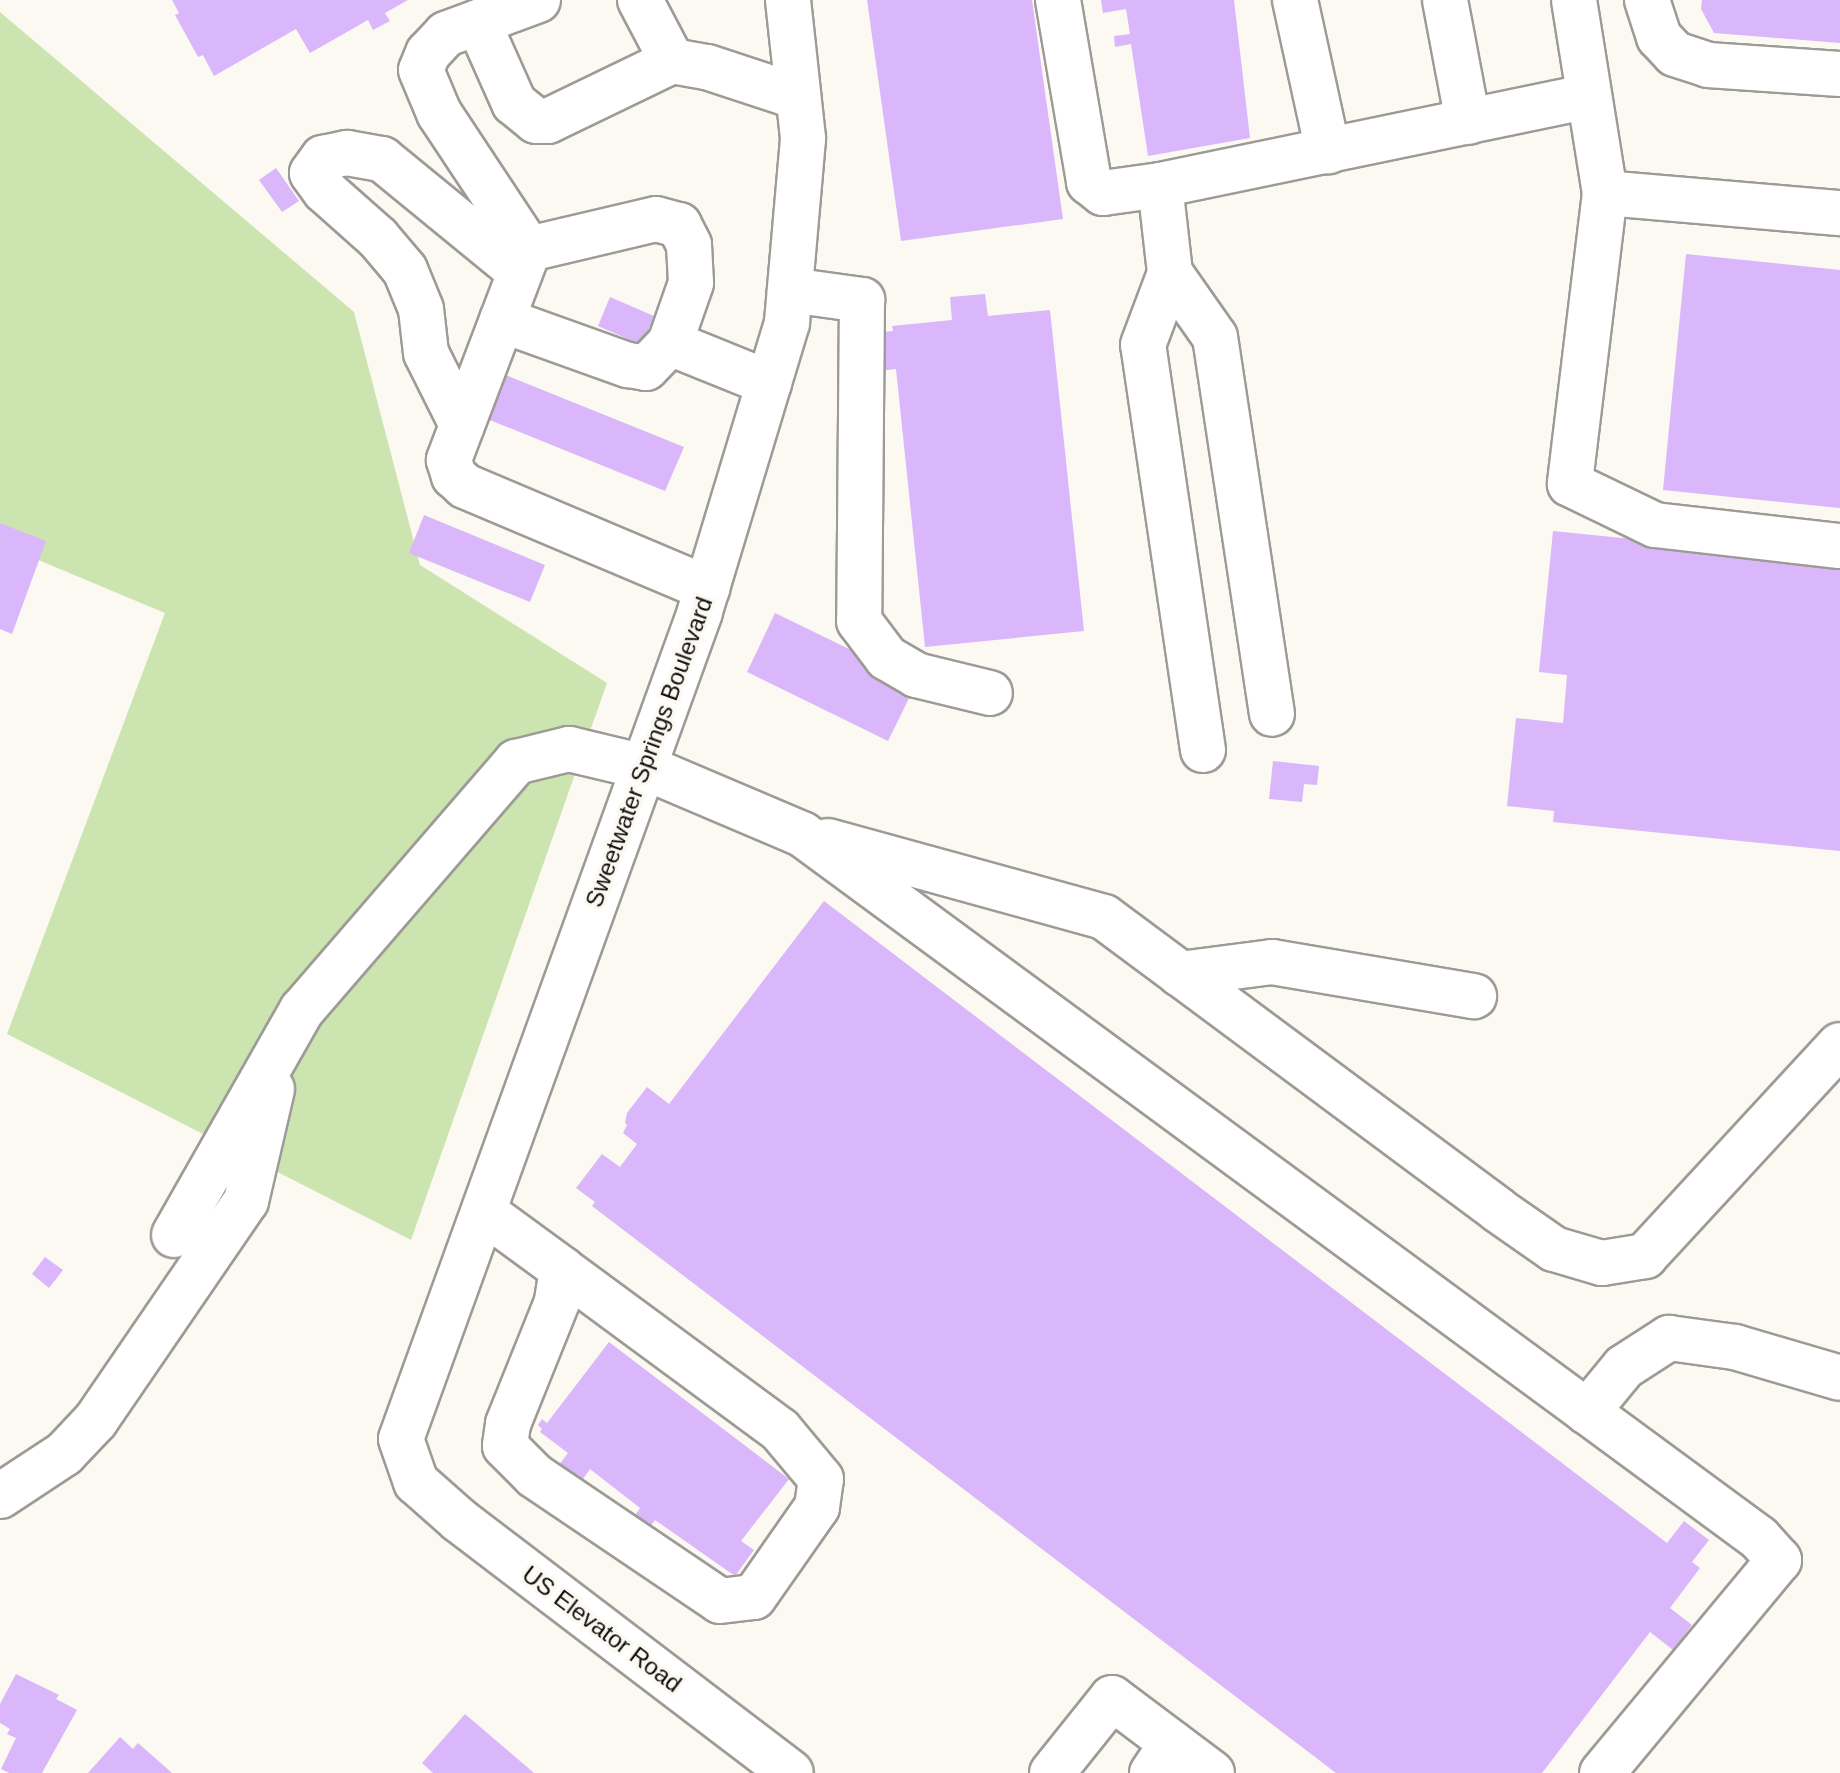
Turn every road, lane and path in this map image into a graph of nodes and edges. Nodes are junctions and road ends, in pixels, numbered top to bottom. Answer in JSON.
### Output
{"nodes":[{"id":1,"x":640,"y":0,"type":"edge"},
{"id":2,"x":788,"y":0,"type":"edge"},
{"id":3,"x":1058,"y":0,"type":"edge"},
{"id":4,"x":1295,"y":0,"type":"edge"},
{"id":5,"x":1445,"y":0,"type":"edge"},
{"id":6,"x":1574,"y":0,"type":"edge"},
{"id":7,"x":1647,"y":0,"type":"edge"},
{"id":8,"x":531,"y":1,"type":"edge"},
{"id":9,"x":478,"y":22,"type":"junction"},
{"id":10,"x":672,"y":61,"type":"junction"},
{"id":11,"x":1840,"y":74,"type":"edge"},
{"id":12,"x":1589,"y":96,"type":"junction"},
{"id":13,"x":798,"y":97,"type":"junction"},
{"id":14,"x":1468,"y":122,"type":"junction"},
{"id":15,"x":1328,"y":151,"type":"junction"},
{"id":16,"x":1160,"y":185,"type":"junction"},
{"id":17,"x":1605,"y":193,"type":"junction"},
{"id":18,"x":1840,"y":213,"type":"edge"},
{"id":19,"x":525,"y":261,"type":"junction"},
{"id":20,"x":1170,"y":273,"type":"junction"},
{"id":21,"x":790,"y":290,"type":"junction"},
{"id":22,"x":502,"y":320,"type":"junction"},
{"id":23,"x":670,"y":343,"type":"junction"},
{"id":24,"x":769,"y":383,"type":"junction"},
{"id":25,"x":462,"y":425,"type":"junction"},
{"id":26,"x":1840,"y":546,"type":"edge"},
{"id":27,"x":707,"y":588,"type":"junction"},
{"id":28,"x":990,"y":693,"type":"dead end"},
{"id":29,"x":1272,"y":714,"type":"dead end"},
{"id":30,"x":1203,"y":750,"type":"dead end"},
{"id":31,"x":644,"y":767,"type":"junction"},
{"id":32,"x":802,"y":834,"type":"junction"},
{"id":33,"x":1180,"y":974,"type":"junction"},
{"id":34,"x":1474,"y":996,"type":"dead end"},
{"id":35,"x":283,"y":1040,"type":"junction"},
{"id":36,"x":1840,"y":1045,"type":"edge"},
{"id":37,"x":484,"y":1212,"type":"junction"},
{"id":38,"x":174,"y":1235,"type":"dead end"},
{"id":39,"x":562,"y":1269,"type":"junction"},
{"id":40,"x":1840,"y":1378,"type":"edge"},
{"id":41,"x":1587,"y":1412,"type":"junction"},
{"id":42,"x":416,"y":1482,"type":"joint"},
{"id":43,"x":0,"y":1496,"type":"edge"},
{"id":44,"x":1162,"y":1758,"type":"edge"},
{"id":45,"x":791,"y":1773,"type":"edge"},
{"id":46,"x":1052,"y":1773,"type":"edge"},
{"id":47,"x":1212,"y":1773,"type":"edge"},
{"id":48,"x":1602,"y":1773,"type":"edge"}],
"edges":[{"from":1,"to":10,"type":"street"},
{"from":2,"to":13,"type":"street","name":"Sweetwater Springs Boulevard"},
{"from":3,"to":16,"type":"street"},
{"from":4,"to":15,"type":"street"},
{"from":5,"to":14,"type":"street"},
{"from":6,"to":12,"type":"street"},
{"from":7,"to":11,"type":"street"},
{"from":8,"to":9,"type":"street"},
{"from":9,"to":10,"type":"street"},
{"from":9,"to":19,"type":"street"},
{"from":10,"to":13,"type":"street"},
{"from":12,"to":14,"type":"street"},
{"from":12,"to":17,"type":"street"},
{"from":13,"to":21,"type":"street","name":"Sweetwater Springs Boulevard"},
{"from":14,"to":15,"type":"street"},
{"from":15,"to":16,"type":"street"},
{"from":16,"to":20,"type":"street"},
{"from":17,"to":18,"type":"street"},
{"from":17,"to":26,"type":"street"},
{"from":19,"to":22,"type":"street"},
{"from":19,"to":23,"type":"street"},
{"from":19,"to":25,"type":"street"},
{"from":20,"to":29,"type":"street"},
{"from":20,"to":30,"type":"street"},
{"from":21,"to":24,"type":"street","name":"Sweetwater Springs Boulevard"},
{"from":21,"to":28,"type":"street"},
{"from":22,"to":23,"type":"street"},
{"from":22,"to":25,"type":"street"},
{"from":23,"to":24,"type":"street"},
{"from":24,"to":27,"type":"street","name":"Sweetwater Springs Boulevard"},
{"from":25,"to":27,"type":"street"},
{"from":27,"to":31,"type":"street","name":"Sweetwater Springs Boulevard"},
{"from":31,"to":32,"type":"street"},
{"from":31,"to":35,"type":"street"},
{"from":31,"to":37,"type":"street","name":"Sweetwater Springs Boulevard"},
{"from":32,"to":33,"type":"street"},
{"from":32,"to":41,"type":"street"},
{"from":33,"to":34,"type":"street"},
{"from":33,"to":36,"type":"street"},
{"from":35,"to":38,"type":"street"},
{"from":35,"to":43,"type":"street"},
{"from":37,"to":39,"type":"street"},
{"from":37,"to":42,"type":"street","name":"Sweetwater Springs Boulevard"},
{"from":39,"to":39,"type":"street"},
{"from":40,"to":41,"type":"street"},
{"from":41,"to":48,"type":"street"},
{"from":42,"to":45,"type":"street","name":"US Elevator Road"},
{"from":44,"to":46,"type":"street"},
{"from":44,"to":47,"type":"street"}]}
